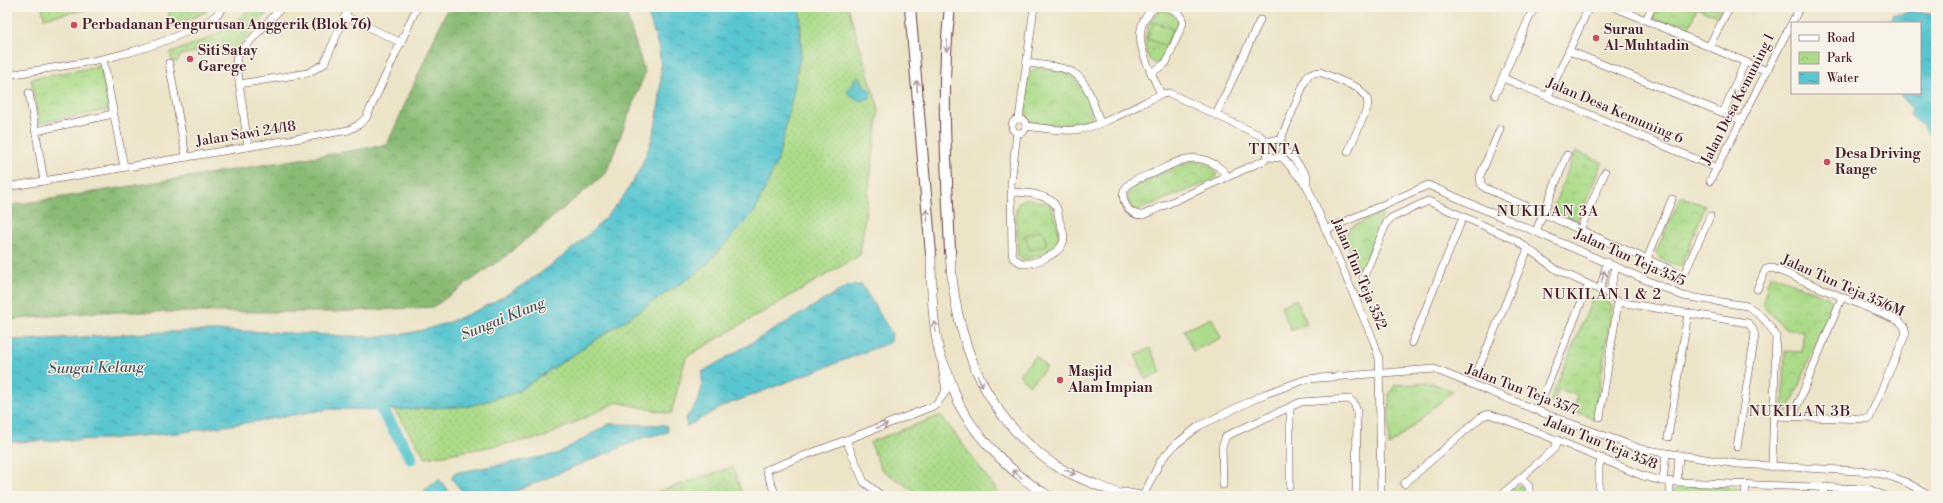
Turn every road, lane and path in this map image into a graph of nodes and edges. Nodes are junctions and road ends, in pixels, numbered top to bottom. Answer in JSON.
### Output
{"nodes":[{"id":1,"x":224,"y":7,"type":"edge"},
{"id":2,"x":282,"y":7,"type":"edge"},
{"id":3,"x":349,"y":7,"type":"edge"},
{"id":4,"x":417,"y":7,"type":"edge"},
{"id":5,"x":910,"y":7,"type":"edge"},
{"id":6,"x":950,"y":7,"type":"edge"},
{"id":7,"x":1034,"y":7,"type":"edge"},
{"id":8,"x":1156,"y":7,"type":"edge"},
{"id":9,"x":1170,"y":7,"type":"edge"},
{"id":10,"x":1534,"y":7,"type":"edge"},
{"id":11,"x":1589,"y":7,"type":"edge"},
{"id":12,"x":1614,"y":7,"type":"edge"},
{"id":13,"x":1652,"y":7,"type":"edge"},
{"id":14,"x":1730,"y":7,"type":"edge"},
{"id":15,"x":1800,"y":7,"type":"edge"},
{"id":16,"x":345,"y":16,"type":"junction"},
{"id":17,"x":1260,"y":20,"type":"dead end"},
{"id":18,"x":1646,"y":20,"type":"junction"},
{"id":19,"x":1792,"y":22,"type":"edge"},
{"id":20,"x":1791,"y":24,"type":"edge"},
{"id":21,"x":402,"y":42,"type":"junction"},
{"id":22,"x":1709,"y":46,"type":"junction"},
{"id":23,"x":1569,"y":51,"type":"junction"},
{"id":24,"x":103,"y":59,"type":"junction"},
{"id":25,"x":1745,"y":62,"type":"junction"},
{"id":26,"x":169,"y":63,"type":"dead end"},
{"id":27,"x":1027,"y":63,"type":"junction"},
{"id":28,"x":1767,"y":71,"type":"junction"},
{"id":29,"x":1151,"y":73,"type":"junction"},
{"id":30,"x":7,"y":75,"type":"edge"},
{"id":31,"x":1503,"y":78,"type":"junction"},
{"id":32,"x":238,"y":84,"type":"junction"},
{"id":33,"x":29,"y":93,"type":"dead end"},
{"id":34,"x":1161,"y":94,"type":"junction"},
{"id":35,"x":1495,"y":95,"type":"dead end"},
{"id":36,"x":1548,"y":96,"type":"junction"},
{"id":37,"x":1723,"y":113,"type":"junction"},
{"id":38,"x":113,"y":114,"type":"junction"},
{"id":39,"x":1216,"y":115,"type":"junction"},
{"id":40,"x":1019,"y":119,"type":"junction"},
{"id":41,"x":1741,"y":120,"type":"junction"},
{"id":42,"x":1100,"y":122,"type":"junction"},
{"id":43,"x":1026,"y":126,"type":"junction"},
{"id":44,"x":1500,"y":129,"type":"dead end"},
{"id":45,"x":36,"y":131,"type":"junction"},
{"id":46,"x":1017,"y":133,"type":"junction"},
{"id":47,"x":1280,"y":141,"type":"junction"},
{"id":48,"x":1269,"y":143,"type":"junction"},
{"id":49,"x":248,"y":147,"type":"junction"},
{"id":50,"x":1348,"y":152,"type":"dead end"},
{"id":51,"x":1269,"y":155,"type":"junction"},
{"id":52,"x":1567,"y":156,"type":"dead end"},
{"id":53,"x":186,"y":157,"type":"junction"},
{"id":54,"x":1283,"y":157,"type":"junction"},
{"id":55,"x":124,"y":168,"type":"junction"},
{"id":56,"x":1717,"y":168,"type":"junction"},
{"id":57,"x":1605,"y":172,"type":"dead end"},
{"id":58,"x":1227,"y":177,"type":"junction"},
{"id":59,"x":44,"y":181,"type":"junction"},
{"id":60,"x":1710,"y":181,"type":"dead end"},
{"id":61,"x":1307,"y":186,"type":"junction"},
{"id":62,"x":7,"y":187,"type":"edge"},
{"id":63,"x":1011,"y":192,"type":"junction"},
{"id":64,"x":1672,"y":199,"type":"dead end"},
{"id":65,"x":1543,"y":213,"type":"junction"},
{"id":66,"x":1710,"y":216,"type":"dead end"},
{"id":67,"x":1463,"y":217,"type":"junction"},
{"id":68,"x":1326,"y":230,"type":"junction"},
{"id":69,"x":1580,"y":230,"type":"junction"},
{"id":70,"x":1536,"y":231,"type":"junction"},
{"id":71,"x":1528,"y":249,"type":"junction"},
{"id":72,"x":950,"y":252,"type":"joint"},
{"id":73,"x":930,"y":254,"type":"joint"},
{"id":74,"x":1647,"y":259,"type":"junction"},
{"id":75,"x":1607,"y":262,"type":"junction"},
{"id":76,"x":1616,"y":267,"type":"junction"},
{"id":77,"x":1363,"y":278,"type":"dead end"},
{"id":78,"x":1588,"y":286,"type":"junction"},
{"id":79,"x":1757,"y":289,"type":"dead end"},
{"id":80,"x":1600,"y":290,"type":"junction"},
{"id":81,"x":1609,"y":294,"type":"junction"},
{"id":82,"x":1842,"y":297,"type":"junction"},
{"id":83,"x":1618,"y":302,"type":"junction"},
{"id":84,"x":1688,"y":312,"type":"junction"},
{"id":85,"x":1412,"y":343,"type":"dead end"},
{"id":86,"x":940,"y":353,"type":"junction"},
{"id":87,"x":1478,"y":370,"type":"dead end"},
{"id":88,"x":1379,"y":373,"type":"junction"},
{"id":89,"x":1543,"y":396,"type":"dead end"},
{"id":90,"x":1290,"y":407,"type":"junction"},
{"id":91,"x":1600,"y":416,"type":"dead end"},
{"id":92,"x":1774,"y":416,"type":"junction"},
{"id":93,"x":1793,"y":416,"type":"junction"},
{"id":94,"x":1668,"y":436,"type":"dead end"},
{"id":95,"x":846,"y":440,"type":"junction"},
{"id":96,"x":1558,"y":440,"type":"junction"},
{"id":97,"x":1737,"y":447,"type":"dead end"},
{"id":98,"x":1666,"y":453,"type":"junction"},
{"id":99,"x":1679,"y":455,"type":"junction"},
{"id":100,"x":1602,"y":458,"type":"junction"},
{"id":101,"x":1772,"y":467,"type":"junction"},
{"id":102,"x":1521,"y":478,"type":"junction"},
{"id":103,"x":1670,"y":481,"type":"junction"},
{"id":104,"x":1404,"y":484,"type":"dead end"},
{"id":105,"x":1746,"y":484,"type":"junction"},
{"id":106,"x":1223,"y":485,"type":"dead end"},
{"id":107,"x":1290,"y":486,"type":"dead end"},
{"id":108,"x":1826,"y":487,"type":"junction"},
{"id":109,"x":1117,"y":495,"type":"edge"},
{"id":110,"x":776,"y":496,"type":"edge"},
{"id":111,"x":882,"y":496,"type":"edge"},
{"id":112,"x":1049,"y":496,"type":"edge"},
{"id":113,"x":1140,"y":496,"type":"edge"},
{"id":114,"x":1143,"y":496,"type":"edge"},
{"id":115,"x":1356,"y":496,"type":"edge"},
{"id":116,"x":1381,"y":496,"type":"edge"},
{"id":117,"x":1500,"y":496,"type":"edge"},
{"id":118,"x":1529,"y":496,"type":"edge"},
{"id":119,"x":1599,"y":496,"type":"edge"},
{"id":120,"x":1670,"y":496,"type":"edge"},
{"id":121,"x":1745,"y":496,"type":"edge"},
{"id":122,"x":1822,"y":496,"type":"edge"},
{"id":123,"x":1885,"y":496,"type":"edge"},
{"id":124,"x":1928,"y":496,"type":"edge"}],
"edges":[{"from":1,"to":24,"type":"street"},
{"from":2,"to":32,"type":"street"},
{"from":3,"to":16,"type":"street"},
{"from":4,"to":21,"type":"street","name":"Jalan Sawi 24/18"},
{"from":73,"to":5,"type":"highway","one_way":true},
{"from":6,"to":72,"type":"highway","one_way":true},
{"from":7,"to":27,"type":"street"},
{"from":8,"to":29,"type":"street"},
{"from":9,"to":29,"type":"street"},
{"from":10,"to":31,"type":"street"},
{"from":11,"to":23,"type":"street"},
{"from":12,"to":18,"type":"street"},
{"from":13,"to":18,"type":"street"},
{"from":14,"to":22,"type":"street"},
{"from":15,"to":19,"type":"street","name":"Jalan Desa Kemuning 1"},
{"from":16,"to":21,"type":"street"},
{"from":16,"to":32,"type":"street"},
{"from":17,"to":39,"type":"street"},
{"from":18,"to":22,"type":"street"},
{"from":20,"to":28,"type":"street","name":"Jalan Desa Kemuning 1"},
{"from":21,"to":49,"type":"street","name":"Jalan Sawi 24/18"},
{"from":22,"to":25,"type":"street"},
{"from":23,"to":36,"type":"street"},
{"from":23,"to":37,"type":"street"},
{"from":24,"to":30,"type":"street"},
{"from":24,"to":38,"type":"street"},
{"from":25,"to":28,"type":"street"},
{"from":25,"to":37,"type":"street"},
{"from":26,"to":53,"type":"street"},
{"from":27,"to":40,"type":"street"},
{"from":27,"to":42,"type":"street"},
{"from":28,"to":41,"type":"street","name":"Jalan Desa Kemuning 1"},
{"from":29,"to":34,"type":"street"},
{"from":31,"to":35,"type":"street"},
{"from":31,"to":36,"type":"street","name":"Jalan Desa Kemuning 6"},
{"from":32,"to":49,"type":"street"},
{"from":33,"to":45,"type":"street"},
{"from":34,"to":39,"type":"street"},
{"from":34,"to":42,"type":"street"},
{"from":36,"to":56,"type":"street","name":"Jalan Desa Kemuning 6"},
{"from":37,"to":41,"type":"street"},
{"from":38,"to":45,"type":"street"},
{"from":38,"to":55,"type":"street"},
{"from":39,"to":48,"type":"street"},
{"from":40,"to":43,"type":"street"},
{"from":40,"to":46,"type":"street"},
{"from":41,"to":56,"type":"street","name":"Jalan Desa Kemuning 1"},
{"from":42,"to":43,"type":"street"},
{"from":43,"to":46,"type":"street"},
{"from":44,"to":65,"type":"street"},
{"from":45,"to":59,"type":"street"},
{"from":46,"to":63,"type":"street"},
{"from":47,"to":48,"type":"street"},
{"from":47,"to":50,"type":"street"},
{"from":47,"to":54,"type":"street"},
{"from":48,"to":51,"type":"street"},
{"from":49,"to":53,"type":"street","name":"Jalan Sawi 24/18"},
{"from":51,"to":54,"type":"street"},
{"from":51,"to":58,"type":"street"},
{"from":52,"to":65,"type":"street"},
{"from":53,"to":55,"type":"street","name":"Jalan Sawi 24/18"},
{"from":54,"to":61,"type":"street","name":"Jalan Tun Teja 35/2"},
{"from":54,"to":61,"type":"street","name":"Jalan Tun Teja 35/2"},
{"from":55,"to":59,"type":"street","name":"Jalan Sawi 24/18"},
{"from":56,"to":60,"type":"street","name":"Jalan Desa Kemuning 1"},
{"from":57,"to":69,"type":"street"},
{"from":58,"to":58,"type":"street"},
{"from":59,"to":62,"type":"street","name":"Jalan Sawi 24/18"},
{"from":61,"to":68,"type":"street","name":"Jalan Tun Teja 35/2"},
{"from":63,"to":63,"type":"street"},
{"from":64,"to":74,"type":"street"},
{"from":65,"to":69,"type":"street"},
{"from":65,"to":70,"type":"street"},
{"from":66,"to":74,"type":"street"},
{"from":67,"to":71,"type":"street"},
{"from":67,"to":77,"type":"street"},
{"from":67,"to":85,"type":"street"},
{"from":68,"to":70,"type":"street","name":"Jalan Tun Teja 35/5"},
{"from":68,"to":88,"type":"street","name":"Jalan Tun Teja 35/2"},
{"from":69,"to":74,"type":"street"},
{"from":70,"to":75,"type":"street","name":"Jalan Tun Teja 35/5"},
{"from":71,"to":78,"type":"street"},
{"from":71,"to":87,"type":"street"},
{"from":72,"to":109,"type":"main road","one_way":true},
{"from":86,"to":73,"type":"main road","one_way":true},
{"from":75,"to":76,"type":"street","name":"Jalan Tun Teja 35/5"},
{"from":80,"to":75,"type":"street","one_way":true},
{"from":76,"to":81,"type":"street"},
{"from":76,"to":92,"type":"street","name":"Jalan Tun Teja 35/5"},
{"from":78,"to":80,"type":"street"},
{"from":78,"to":89,"type":"street"},
{"from":79,"to":82,"type":"street","name":"Jalan Tun Teja 35/6M"},
{"from":80,"to":81,"type":"street"},
{"from":81,"to":83,"type":"street"},
{"from":82,"to":93,"type":"street"},
{"from":82,"to":93,"type":"street","name":"Jalan Tun Teja 35/6M"},
{"from":83,"to":84,"type":"street"},
{"from":83,"to":91,"type":"street"},
{"from":84,"to":94,"type":"street"},
{"from":84,"to":97,"type":"street"},
{"from":95,"to":86,"type":"street","one_way":true},
{"from":112,"to":86,"type":"main road","one_way":true},
{"from":88,"to":98,"type":"street","name":"Jalan Tun Teja 35/7"},
{"from":88,"to":114,"type":"street","name":"Jalan Tun Teja 35/7"},
{"from":88,"to":116,"type":"street","name":"Jalan Tun Teja 35/2"},
{"from":90,"to":106,"type":"street"},
{"from":90,"to":107,"type":"street"},
{"from":90,"to":115,"type":"street"},
{"from":92,"to":93,"type":"street","name":"Jalan Tun Teja 35/6M"},
{"from":92,"to":101,"type":"street","name":"Jalan Tun Teja 35/5"},
{"from":95,"to":110,"type":"street"},
{"from":95,"to":111,"type":"street"},
{"from":96,"to":100,"type":"street","name":"Jalan Tun Teja 35/8"},
{"from":96,"to":102,"type":"street"},
{"from":96,"to":104,"type":"street","name":"Jalan Tun Teja 35/8"},
{"from":98,"to":99,"type":"street","name":"Jalan Tun Teja 35/7"},
{"from":98,"to":103,"type":"street"},
{"from":99,"to":101,"type":"street","name":"Jalan Tun Teja 35/7"},
{"from":99,"to":103,"type":"street"},
{"from":100,"to":103,"type":"street","name":"Jalan Tun Teja 35/8"},
{"from":100,"to":119,"type":"street"},
{"from":101,"to":124,"type":"street","name":"Jalan Tun Teja 35/7"},
{"from":102,"to":117,"type":"street"},
{"from":102,"to":118,"type":"street"},
{"from":103,"to":105,"type":"street","name":"Jalan Tun Teja 35/8"},
{"from":103,"to":120,"type":"street"},
{"from":105,"to":108,"type":"street","name":"Jalan Tun Teja 35/8"},
{"from":105,"to":121,"type":"street"},
{"from":108,"to":122,"type":"street"},
{"from":108,"to":123,"type":"street","name":"Jalan Tun Teja 35/8"},
{"from":109,"to":113,"type":"main road"}]}
